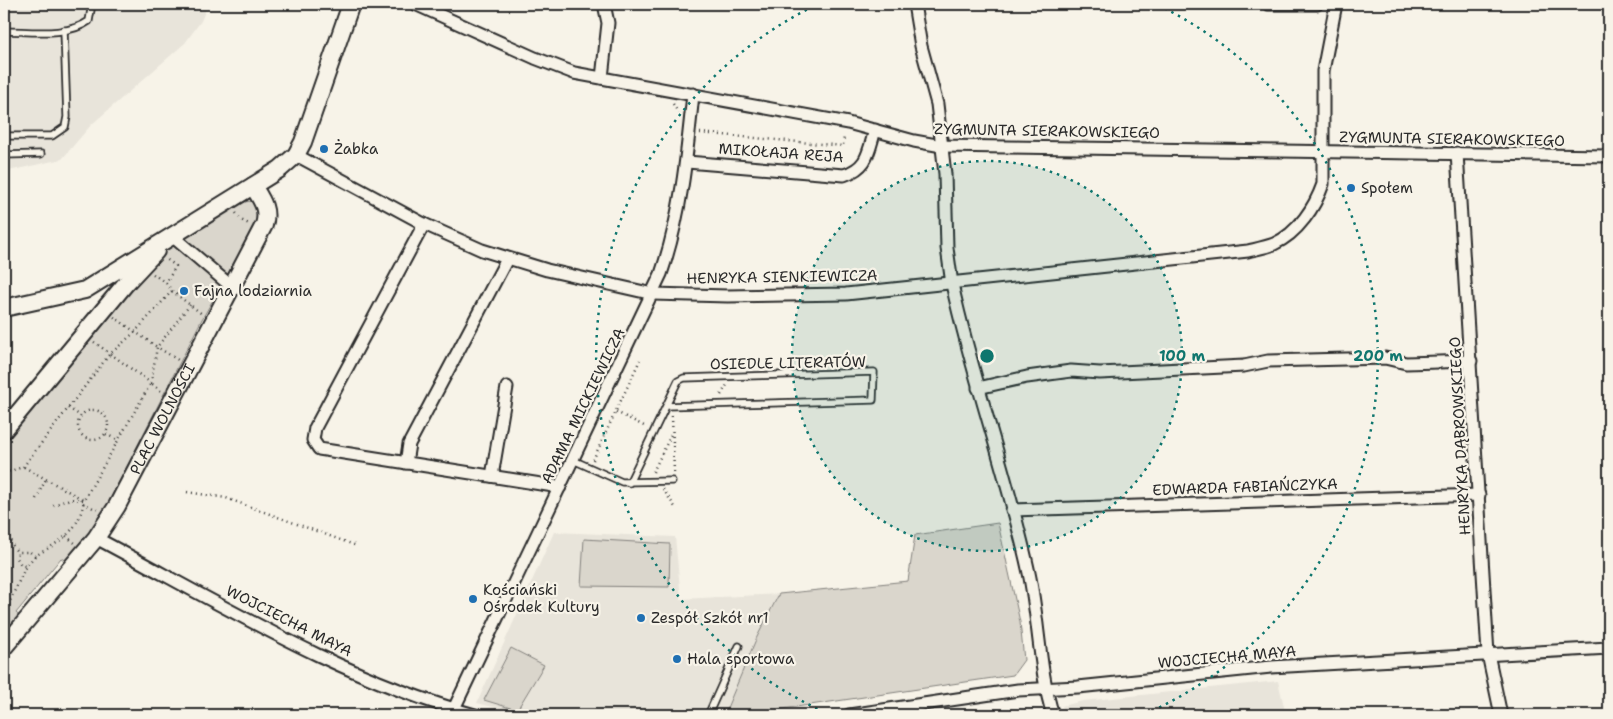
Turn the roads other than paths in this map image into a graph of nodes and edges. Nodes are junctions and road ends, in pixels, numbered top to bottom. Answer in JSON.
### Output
{"nodes":[{"id":1,"x":92,"y":4,"type":"edge"},
{"id":2,"x":351,"y":4,"type":"edge"},
{"id":3,"x":416,"y":4,"type":"edge"},
{"id":4,"x":604,"y":4,"type":"edge"},
{"id":5,"x":917,"y":4,"type":"edge"},
{"id":6,"x":1268,"y":4,"type":"edge"},
{"id":7,"x":1317,"y":4,"type":"edge"},
{"id":8,"x":1336,"y":4,"type":"edge"},
{"id":9,"x":64,"y":30,"type":"junction"},
{"id":10,"x":4,"y":31,"type":"edge"},
{"id":11,"x":602,"y":78,"type":"junction"},
{"id":12,"x":694,"y":94,"type":"junction"},
{"id":13,"x":875,"y":130,"type":"junction"},
{"id":14,"x":4,"y":136,"type":"edge"},
{"id":15,"x":942,"y":146,"type":"junction"},
{"id":16,"x":1322,"y":152,"type":"junction"},
{"id":17,"x":1457,"y":153,"type":"junction"},
{"id":18,"x":41,"y":154,"type":"dead end"},
{"id":19,"x":4,"y":155,"type":"edge"},
{"id":20,"x":296,"y":155,"type":"junction"},
{"id":21,"x":1609,"y":156,"type":"edge"},
{"id":22,"x":687,"y":162,"type":"junction"},
{"id":23,"x":253,"y":186,"type":"junction"},
{"id":24,"x":424,"y":224,"type":"junction"},
{"id":25,"x":171,"y":235,"type":"junction"},
{"id":26,"x":507,"y":259,"type":"junction"},
{"id":27,"x":952,"y":284,"type":"junction"},
{"id":28,"x":232,"y":287,"type":"junction"},
{"id":29,"x":85,"y":290,"type":"junction"},
{"id":30,"x":653,"y":294,"type":"junction"},
{"id":31,"x":4,"y":308,"type":"edge"},
{"id":32,"x":108,"y":314,"type":"junction"},
{"id":33,"x":1471,"y":361,"type":"junction"},
{"id":34,"x":507,"y":386,"type":"dead end"},
{"id":35,"x":978,"y":388,"type":"junction"},
{"id":36,"x":666,"y":406,"type":"junction"},
{"id":37,"x":4,"y":430,"type":"edge"},
{"id":38,"x":574,"y":460,"type":"junction"},
{"id":39,"x":406,"y":463,"type":"junction"},
{"id":40,"x":492,"y":476,"type":"junction"},
{"id":41,"x":672,"y":481,"type":"road end"},
{"id":42,"x":629,"y":483,"type":"junction"},
{"id":43,"x":560,"y":487,"type":"junction"},
{"id":44,"x":1479,"y":495,"type":"junction"},
{"id":45,"x":1012,"y":510,"type":"junction"},
{"id":46,"x":96,"y":538,"type":"junction"},
{"id":47,"x":7,"y":638,"type":"edge"},
{"id":48,"x":739,"y":646,"type":"dead end"},
{"id":49,"x":1609,"y":648,"type":"edge"},
{"id":50,"x":1488,"y":654,"type":"junction"},
{"id":51,"x":1046,"y":689,"type":"junction"},
{"id":52,"x":452,"y":712,"type":"edge"},
{"id":53,"x":475,"y":715,"type":"edge"},
{"id":54,"x":708,"y":715,"type":"edge"},
{"id":55,"x":849,"y":715,"type":"edge"},
{"id":56,"x":1053,"y":715,"type":"edge"},
{"id":57,"x":1501,"y":715,"type":"edge"}],
"edges":[{"from":1,"to":9,"type":"lane"},
{"from":2,"to":20,"type":"street"},
{"from":3,"to":11,"type":"street","name":"ZYGMUNTA SIERAKOWSKIEGO"},
{"from":4,"to":11,"type":"street"},
{"from":5,"to":15,"type":"street"},
{"from":6,"to":7,"type":"street"},
{"from":8,"to":16,"type":"street","name":"HENRYKA SIENKIEWICZA"},
{"from":9,"to":10,"type":"lane"},
{"from":9,"to":14,"type":"lane"},
{"from":11,"to":12,"type":"street","name":"ZYGMUNTA SIERAKOWSKIEGO"},
{"from":12,"to":13,"type":"street","name":"ZYGMUNTA SIERAKOWSKIEGO"},
{"from":12,"to":22,"type":"street","name":"ADAMA MICKIEWICZA"},
{"from":13,"to":15,"type":"street","name":"ZYGMUNTA SIERAKOWSKIEGO"},
{"from":13,"to":22,"type":"street","name":"MIKOŁAJA REJA"},
{"from":15,"to":16,"type":"street","name":"ZYGMUNTA SIERAKOWSKIEGO"},
{"from":15,"to":27,"type":"street"},
{"from":16,"to":17,"type":"street","name":"ZYGMUNTA SIERAKOWSKIEGO"},
{"from":16,"to":27,"type":"street","name":"HENRYKA SIENKIEWICZA"},
{"from":17,"to":21,"type":"street","name":"ZYGMUNTA SIERAKOWSKIEGO"},
{"from":17,"to":33,"type":"street","name":"HENRYKA DĄBROWSKIEGO"},
{"from":18,"to":19,"type":"lane"},
{"from":20,"to":23,"type":"street"},
{"from":20,"to":24,"type":"street","name":"HENRYKA SIENKIEWICZA"},
{"from":22,"to":30,"type":"street","name":"ADAMA MICKIEWICZA"},
{"from":23,"to":25,"type":"street"},
{"from":23,"to":28,"type":"street","name":"PLAC WOLNOŚCI"},
{"from":24,"to":26,"type":"street","name":"HENRYKA SIENKIEWICZA"},
{"from":24,"to":39,"type":"street"},
{"from":25,"to":28,"type":"street"},
{"from":25,"to":29,"type":"street"},
{"from":25,"to":32,"type":"street"},
{"from":26,"to":30,"type":"street","name":"HENRYKA SIENKIEWICZA"},
{"from":26,"to":39,"type":"street"},
{"from":27,"to":30,"type":"street","name":"HENRYKA SIENKIEWICZA"},
{"from":27,"to":35,"type":"street"},
{"from":28,"to":46,"type":"street","name":"PLAC WOLNOŚCI"},
{"from":29,"to":31,"type":"street"},
{"from":29,"to":32,"type":"street"},
{"from":30,"to":38,"type":"street","name":"ADAMA MICKIEWICZA"},
{"from":32,"to":37,"type":"street"},
{"from":33,"to":35,"type":"street"},
{"from":33,"to":44,"type":"street","name":"HENRYKA DĄBROWSKIEGO"},
{"from":34,"to":40,"type":"street"},
{"from":35,"to":45,"type":"street"},
{"from":36,"to":36,"type":"lane","name":"OSIEDLE LITERATÓW"},
{"from":36,"to":42,"type":"lane","name":"OSIEDLE LITERATÓW"},
{"from":38,"to":42,"type":"lane"},
{"from":38,"to":43,"type":"street","name":"ADAMA MICKIEWICZA"},
{"from":39,"to":40,"type":"street"},
{"from":40,"to":43,"type":"street"},
{"from":41,"to":42,"type":"lane"},
{"from":43,"to":52,"type":"street","name":"ADAMA MICKIEWICZA"},
{"from":44,"to":45,"type":"street","name":"EDWARDA FABIAŃCZYKA"},
{"from":44,"to":50,"type":"street","name":"HENRYKA DĄBROWSKIEGO"},
{"from":45,"to":51,"type":"street"},
{"from":46,"to":47,"type":"street","name":"PLAC WOLNOŚCI"},
{"from":46,"to":52,"type":"street","name":"WOJCIECHA MAYA"},
{"from":48,"to":54,"type":"lane"},
{"from":49,"to":50,"type":"street","name":"WOJCIECHA MAYA"},
{"from":50,"to":51,"type":"street","name":"WOJCIECHA MAYA"},
{"from":50,"to":57,"type":"street","name":"HENRYKA DĄBROWSKIEGO"},
{"from":51,"to":55,"type":"street","name":"WOJCIECHA MAYA"},
{"from":51,"to":56,"type":"street"},
{"from":52,"to":53,"type":"street","name":"WOJCIECHA MAYA"}]}
